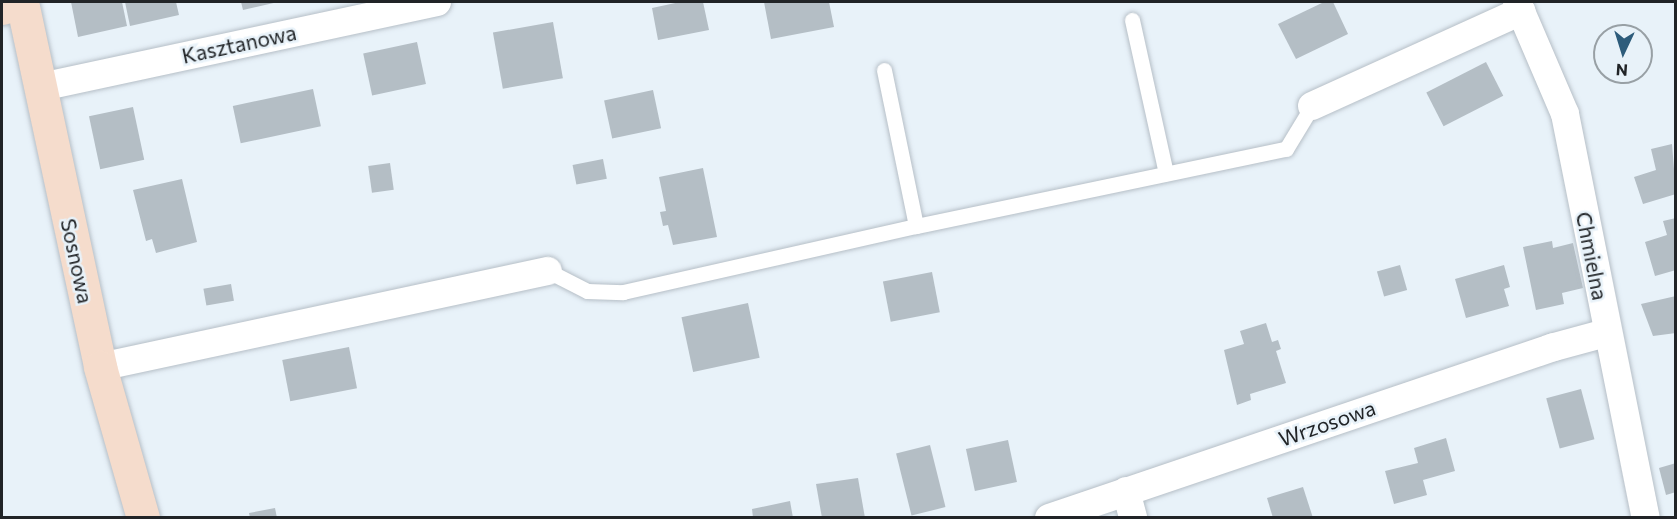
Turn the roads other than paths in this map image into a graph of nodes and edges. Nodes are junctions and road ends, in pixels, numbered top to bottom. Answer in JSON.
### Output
{"nodes":[{"id":1,"x":22,"y":2,"type":"edge"},
{"id":2,"x":437,"y":2,"type":"edge"},
{"id":3,"x":1519,"y":6,"type":"edge"},
{"id":4,"x":2,"y":8,"type":"edge"},
{"id":5,"x":1132,"y":20,"type":"dead end"},
{"id":6,"x":884,"y":70,"type":"dead end"},
{"id":7,"x":41,"y":87,"type":"junction"},
{"id":8,"x":1312,"y":106,"type":"joint"},
{"id":9,"x":1166,"y":173,"type":"junction"},
{"id":10,"x":916,"y":226,"type":"junction"},
{"id":11,"x":548,"y":271,"type":"joint"},
{"id":12,"x":1606,"y":333,"type":"junction"},
{"id":13,"x":99,"y":367,"type":"junction"},
{"id":14,"x":1130,"y":504,"type":"edge"},
{"id":15,"x":143,"y":518,"type":"edge"},
{"id":16,"x":1049,"y":518,"type":"edge"},
{"id":17,"x":1646,"y":518,"type":"edge"}],
"edges":[{"from":1,"to":4,"type":"street"},
{"from":1,"to":7,"type":"street","name":"Sosnowa"},
{"from":2,"to":7,"type":"street","name":"Kasztanowa"},
{"from":3,"to":8,"type":"street"},
{"from":3,"to":12,"type":"street","name":"Chmielna"},
{"from":5,"to":9,"type":"lane"},
{"from":6,"to":10,"type":"lane"},
{"from":7,"to":13,"type":"street","name":"Sosnowa"},
{"from":8,"to":9,"type":"lane"},
{"from":9,"to":10,"type":"lane"},
{"from":10,"to":11,"type":"lane"},
{"from":11,"to":13,"type":"street"},
{"from":12,"to":14,"type":"street","name":"Wrzosowa"},
{"from":12,"to":17,"type":"street","name":"Chmielna"},
{"from":13,"to":15,"type":"street","name":"Sosnowa"},
{"from":14,"to":16,"type":"street","name":"Wrzosowa"}]}
